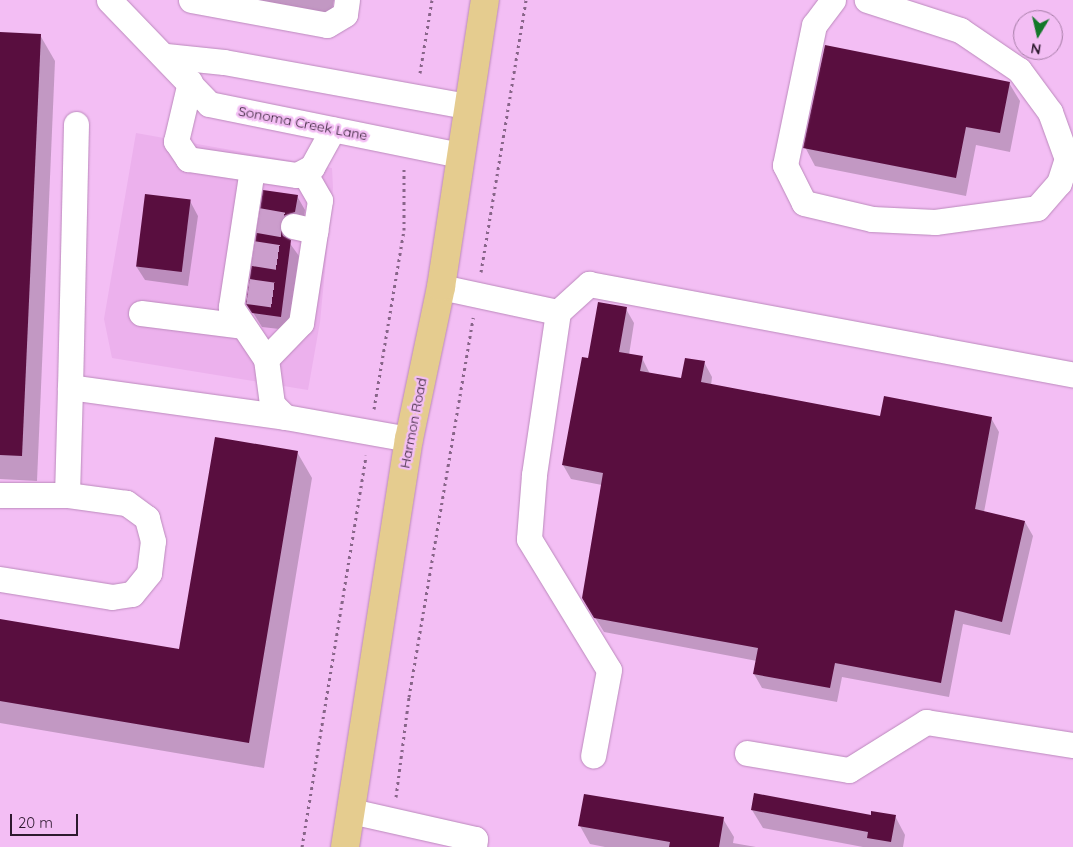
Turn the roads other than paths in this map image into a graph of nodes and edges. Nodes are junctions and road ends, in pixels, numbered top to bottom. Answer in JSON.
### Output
{"nodes":[{"id":1,"x":109,"y":0,"type":"edge"},
{"id":2,"x":191,"y":0,"type":"edge"},
{"id":3,"x":347,"y":0,"type":"edge"},
{"id":4,"x":485,"y":0,"type":"edge"},
{"id":5,"x":833,"y":0,"type":"edge"},
{"id":6,"x":867,"y":0,"type":"edge"},
{"id":7,"x":166,"y":56,"type":"junction"},
{"id":8,"x":190,"y":82,"type":"junction"},
{"id":9,"x":467,"y":106,"type":"junction"},
{"id":10,"x":76,"y":124,"type":"dead end"},
{"id":11,"x":334,"y":129,"type":"junction"},
{"id":12,"x":460,"y":155,"type":"junction"},
{"id":13,"x":252,"y":169,"type":"junction"},
{"id":14,"x":304,"y":172,"type":"junction"},
{"id":15,"x":441,"y":287,"type":"junction"},
{"id":16,"x":558,"y":312,"type":"junction"},
{"id":17,"x":142,"y":313,"type":"dead end"},
{"id":18,"x":242,"y":326,"type":"junction"},
{"id":19,"x":266,"y":359,"type":"junction"},
{"id":20,"x":1073,"y":375,"type":"edge"},
{"id":21,"x":70,"y":387,"type":"junction"},
{"id":22,"x":285,"y":417,"type":"junction"},
{"id":23,"x":409,"y":439,"type":"junction"},
{"id":24,"x":0,"y":495,"type":"edge"},
{"id":25,"x":67,"y":495,"type":"junction"},
{"id":26,"x":0,"y":579,"type":"edge"},
{"id":27,"x":1073,"y":745,"type":"edge"},
{"id":28,"x":747,"y":753,"type":"dead end"},
{"id":29,"x":593,"y":756,"type":"dead end"},
{"id":30,"x":351,"y":811,"type":"junction"},
{"id":31,"x":345,"y":847,"type":"edge"},
{"id":32,"x":474,"y":847,"type":"edge"}],
"edges":[{"from":1,"to":7,"type":"street","name":"Sonoma Creek Lane"},
{"from":2,"to":3,"type":"street"},
{"from":4,"to":9,"type":"main road","name":"Harmon Road"},
{"from":5,"to":6,"type":"street"},
{"from":7,"to":8,"type":"street","name":"Sonoma Creek Lane"},
{"from":7,"to":9,"type":"street"},
{"from":8,"to":11,"type":"street","name":"Sonoma Creek Lane"},
{"from":8,"to":13,"type":"street"},
{"from":9,"to":12,"type":"main road","name":"Harmon Road"},
{"from":10,"to":21,"type":"street"},
{"from":11,"to":12,"type":"street","name":"Sonoma Creek Lane"},
{"from":11,"to":14,"type":"street"},
{"from":12,"to":15,"type":"main road","name":"Harmon Road"},
{"from":13,"to":14,"type":"street"},
{"from":13,"to":18,"type":"street"},
{"from":14,"to":19,"type":"street"},
{"from":15,"to":16,"type":"street"},
{"from":15,"to":23,"type":"main road","name":"Harmon Road"},
{"from":16,"to":20,"type":"street"},
{"from":16,"to":29,"type":"street"},
{"from":17,"to":18,"type":"street"},
{"from":18,"to":19,"type":"street"},
{"from":19,"to":22,"type":"street"},
{"from":21,"to":22,"type":"street"},
{"from":21,"to":25,"type":"street"},
{"from":22,"to":23,"type":"street"},
{"from":23,"to":30,"type":"main road","name":"Harmon Road"},
{"from":24,"to":25,"type":"street"},
{"from":25,"to":26,"type":"street"},
{"from":27,"to":28,"type":"street"},
{"from":30,"to":31,"type":"main road","name":"Harmon Road"},
{"from":30,"to":32,"type":"street"}]}
